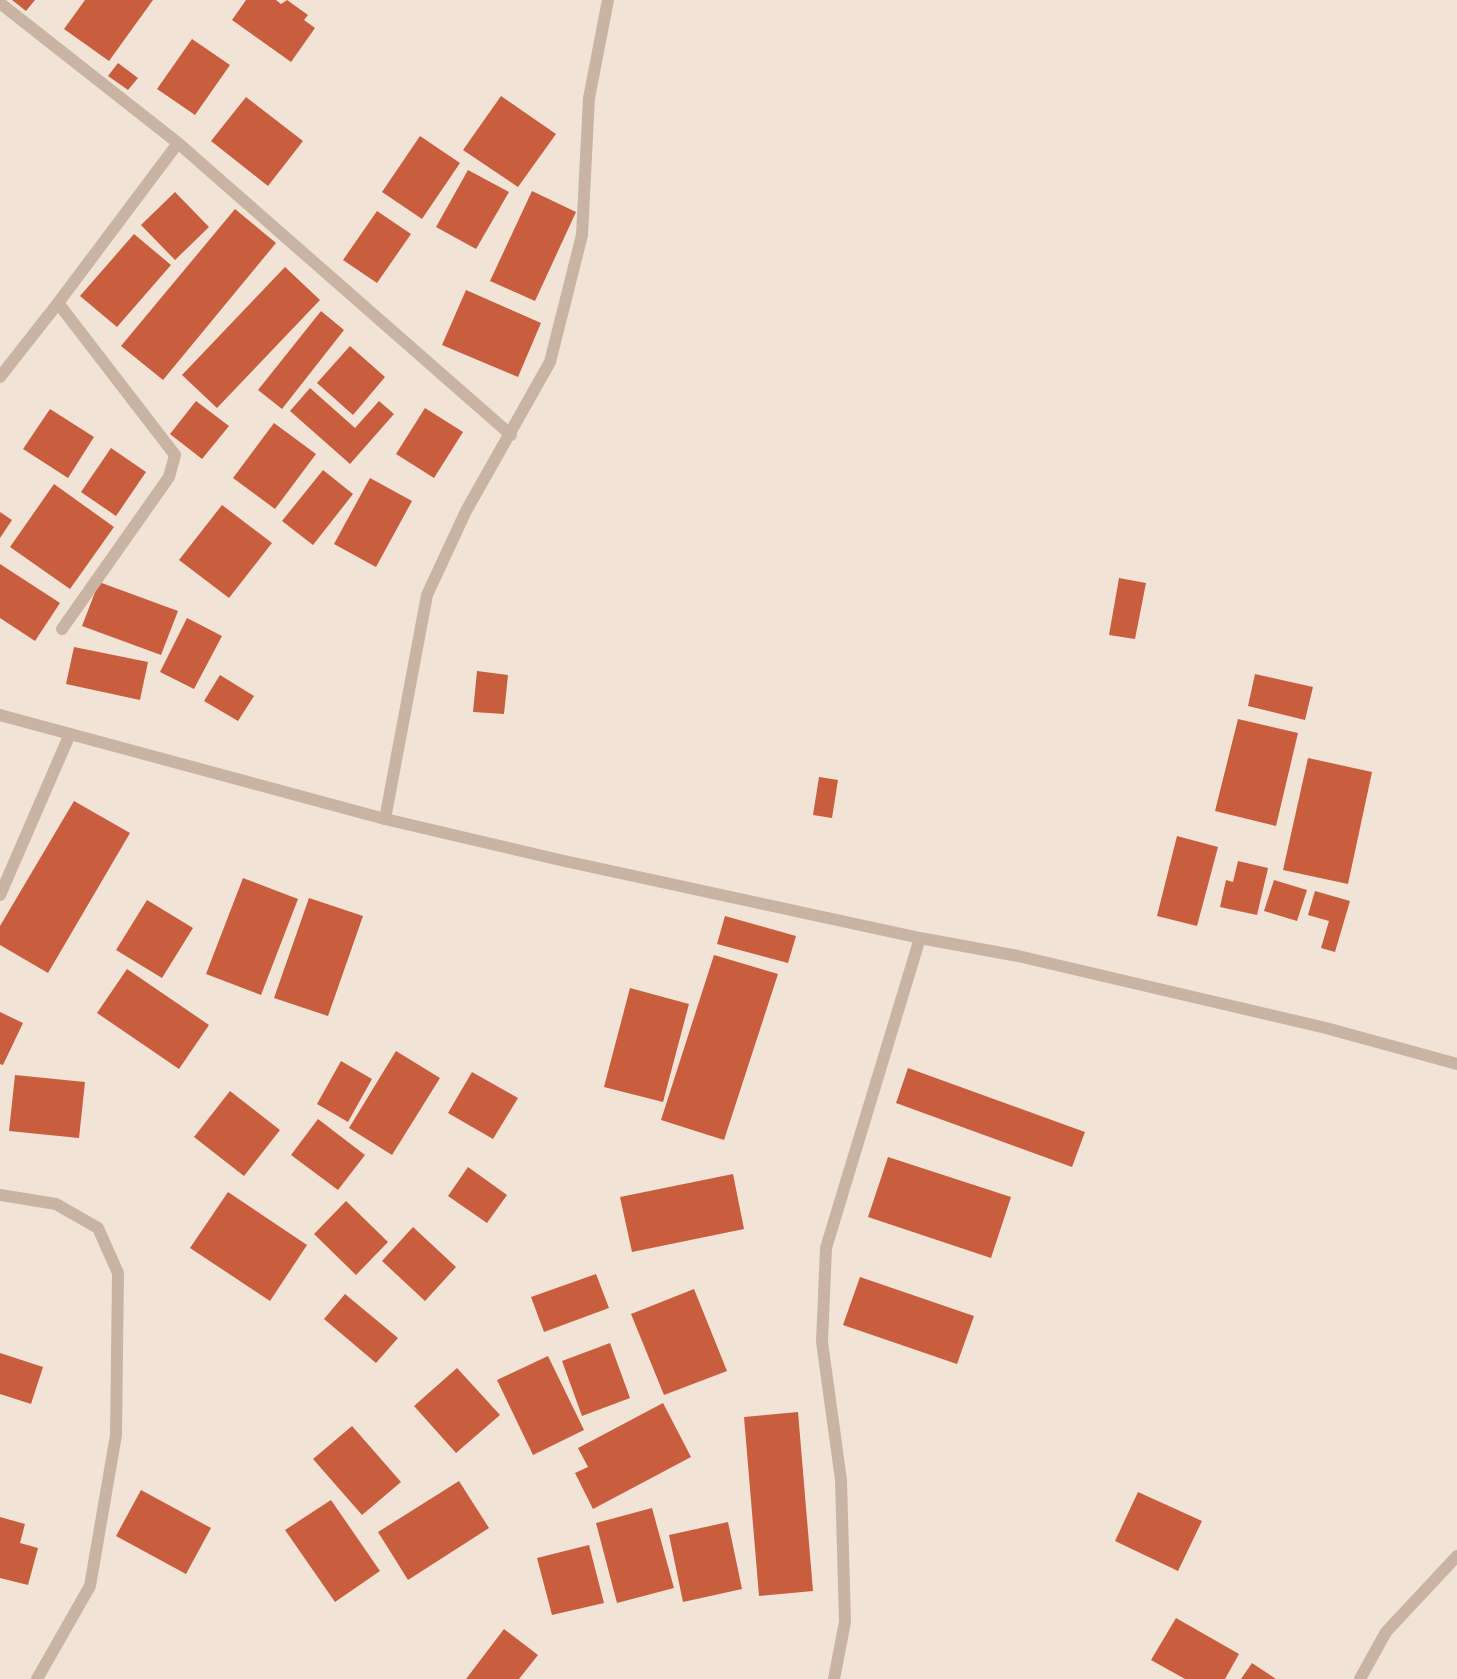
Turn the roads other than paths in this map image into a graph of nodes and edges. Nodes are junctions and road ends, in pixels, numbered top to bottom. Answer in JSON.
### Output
{"nodes":[{"id":1,"x":608,"y":0,"type":"edge"},
{"id":2,"x":0,"y":3,"type":"edge"},
{"id":3,"x":178,"y":143,"type":"junction"},
{"id":4,"x":58,"y":303,"type":"junction"},
{"id":5,"x":0,"y":377,"type":"edge"},
{"id":6,"x":511,"y":435,"type":"junction"},
{"id":7,"x":62,"y":629,"type":"dead end"},
{"id":8,"x":0,"y":716,"type":"edge"},
{"id":9,"x":70,"y":734,"type":"junction"},
{"id":10,"x":385,"y":819,"type":"junction"},
{"id":11,"x":0,"y":894,"type":"edge"},
{"id":12,"x":920,"y":938,"type":"junction"},
{"id":13,"x":1457,"y":1064,"type":"edge"},
{"id":14,"x":0,"y":1195,"type":"edge"},
{"id":15,"x":1457,"y":1556,"type":"edge"},
{"id":16,"x":37,"y":1679,"type":"edge"},
{"id":17,"x":834,"y":1679,"type":"edge"},
{"id":18,"x":1360,"y":1679,"type":"edge"}],
"edges":[{"from":1,"to":6,"type":"street"},
{"from":2,"to":3,"type":"street"},
{"from":3,"to":4,"type":"street"},
{"from":3,"to":6,"type":"street"},
{"from":4,"to":5,"type":"street"},
{"from":4,"to":7,"type":"street"},
{"from":6,"to":10,"type":"street"},
{"from":8,"to":9,"type":"street"},
{"from":9,"to":10,"type":"street"},
{"from":9,"to":11,"type":"street"},
{"from":10,"to":12,"type":"street"},
{"from":12,"to":13,"type":"street"},
{"from":12,"to":17,"type":"street"},
{"from":14,"to":16,"type":"street"},
{"from":15,"to":18,"type":"street"}]}
